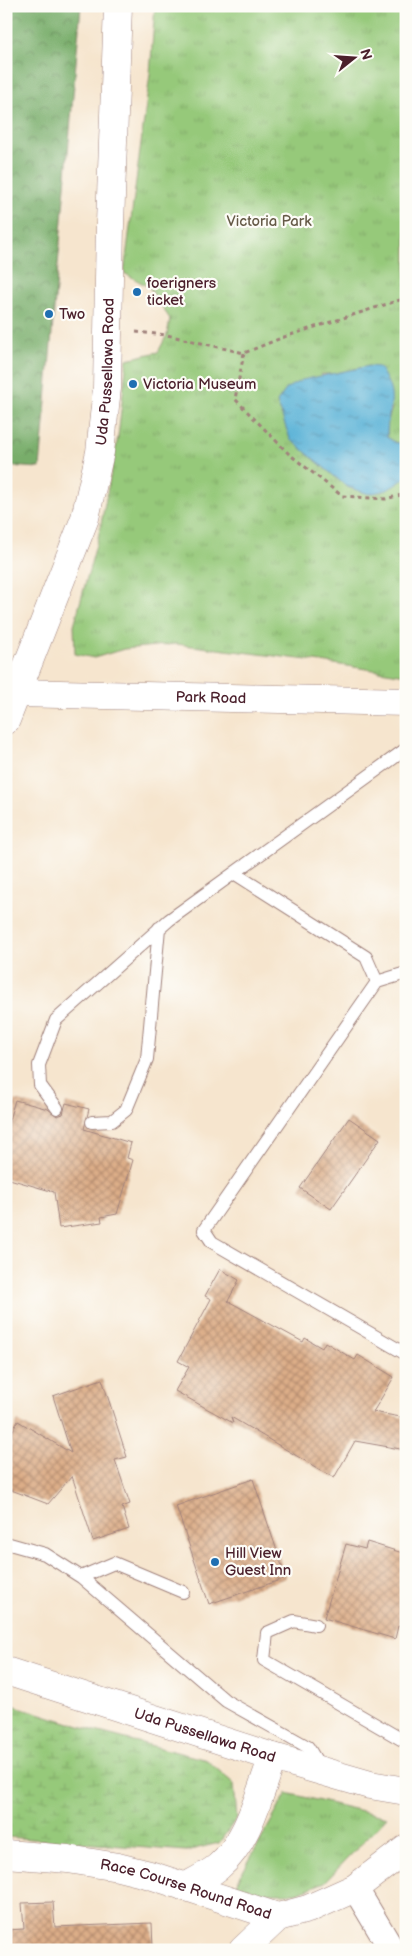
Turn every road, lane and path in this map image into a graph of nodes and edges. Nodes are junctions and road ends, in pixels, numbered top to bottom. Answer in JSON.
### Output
{"nodes":[{"id":1,"x":118,"y":6,"type":"edge"},
{"id":2,"x":406,"y":298,"type":"edge"},
{"id":3,"x":107,"y":328,"type":"junction"},
{"id":4,"x":244,"y":353,"type":"junction"},
{"id":5,"x":406,"y":494,"type":"edge"},
{"id":6,"x":17,"y":693,"type":"junction"},
{"id":7,"x":406,"y":702,"type":"edge"},
{"id":8,"x":6,"y":720,"type":"edge"},
{"id":9,"x":406,"y":749,"type":"edge"},
{"id":10,"x":234,"y":873,"type":"junction"},
{"id":11,"x":159,"y":928,"type":"junction"},
{"id":12,"x":406,"y":973,"type":"edge"},
{"id":13,"x":378,"y":982,"type":"junction"},
{"id":14,"x":57,"y":1108,"type":"dead end"},
{"id":15,"x":92,"y":1122,"type":"dead end"},
{"id":16,"x":406,"y":1354,"type":"edge"},
{"id":17,"x":6,"y":1543,"type":"edge"},
{"id":18,"x":81,"y":1577,"type":"junction"},
{"id":19,"x":183,"y":1592,"type":"dead end"},
{"id":20,"x":316,"y":1625,"type":"dead end"},
{"id":21,"x":6,"y":1671,"type":"edge"},
{"id":22,"x":406,"y":1742,"type":"edge"},
{"id":23,"x":272,"y":1756,"type":"junction"},
{"id":24,"x":323,"y":1771,"type":"junction"},
{"id":25,"x":406,"y":1777,"type":"edge"},
{"id":26,"x":370,"y":1785,"type":"junction"},
{"id":27,"x":406,"y":1791,"type":"edge"},
{"id":28,"x":406,"y":1849,"type":"edge"},
{"id":29,"x":6,"y":1854,"type":"edge"},
{"id":30,"x":185,"y":1887,"type":"junction"},
{"id":31,"x":356,"y":1888,"type":"junction"},
{"id":32,"x":278,"y":1917,"type":"junction"},
{"id":33,"x":243,"y":1950,"type":"edge"},
{"id":34,"x":392,"y":1950,"type":"edge"}],
"edges":[{"from":1,"to":3,"type":"main road","name":"Uda Pussellawa Road"},
{"from":2,"to":4,"type":"path"},
{"from":3,"to":4,"type":"path"},
{"from":3,"to":6,"type":"main road","name":"Uda Pussellawa Road"},
{"from":4,"to":5,"type":"path"},
{"from":6,"to":7,"type":"main road","name":"Park Road"},
{"from":6,"to":8,"type":"main road","name":"Uda Pussellawa Road"},
{"from":9,"to":10,"type":"lane"},
{"from":10,"to":11,"type":"lane"},
{"from":10,"to":13,"type":"lane"},
{"from":11,"to":14,"type":"lane"},
{"from":11,"to":15,"type":"lane"},
{"from":12,"to":13,"type":"lane"},
{"from":13,"to":16,"type":"lane"},
{"from":17,"to":18,"type":"lane"},
{"from":18,"to":19,"type":"lane"},
{"from":18,"to":24,"type":"lane"},
{"from":20,"to":22,"type":"lane"},
{"from":21,"to":23,"type":"main road","name":"Uda Pussellawa Road"},
{"from":23,"to":24,"type":"main road","name":"Uda Pussellawa Road"},
{"from":23,"to":30,"type":"main road"},
{"from":24,"to":26,"type":"main road","name":"Uda Pussellawa Road"},
{"from":25,"to":26,"type":"street"},
{"from":26,"to":27,"type":"main road","name":"Uda Pussellawa Road"},
{"from":28,"to":31,"type":"main road","name":"Race Course Round Road"},
{"from":29,"to":30,"type":"main road","name":"Race Course Round Road"},
{"from":30,"to":32,"type":"main road","name":"Race Course Round Road"},
{"from":31,"to":32,"type":"main road","name":"Race Course Round Road"},
{"from":31,"to":34,"type":"street"},
{"from":32,"to":33,"type":"main road"}]}
